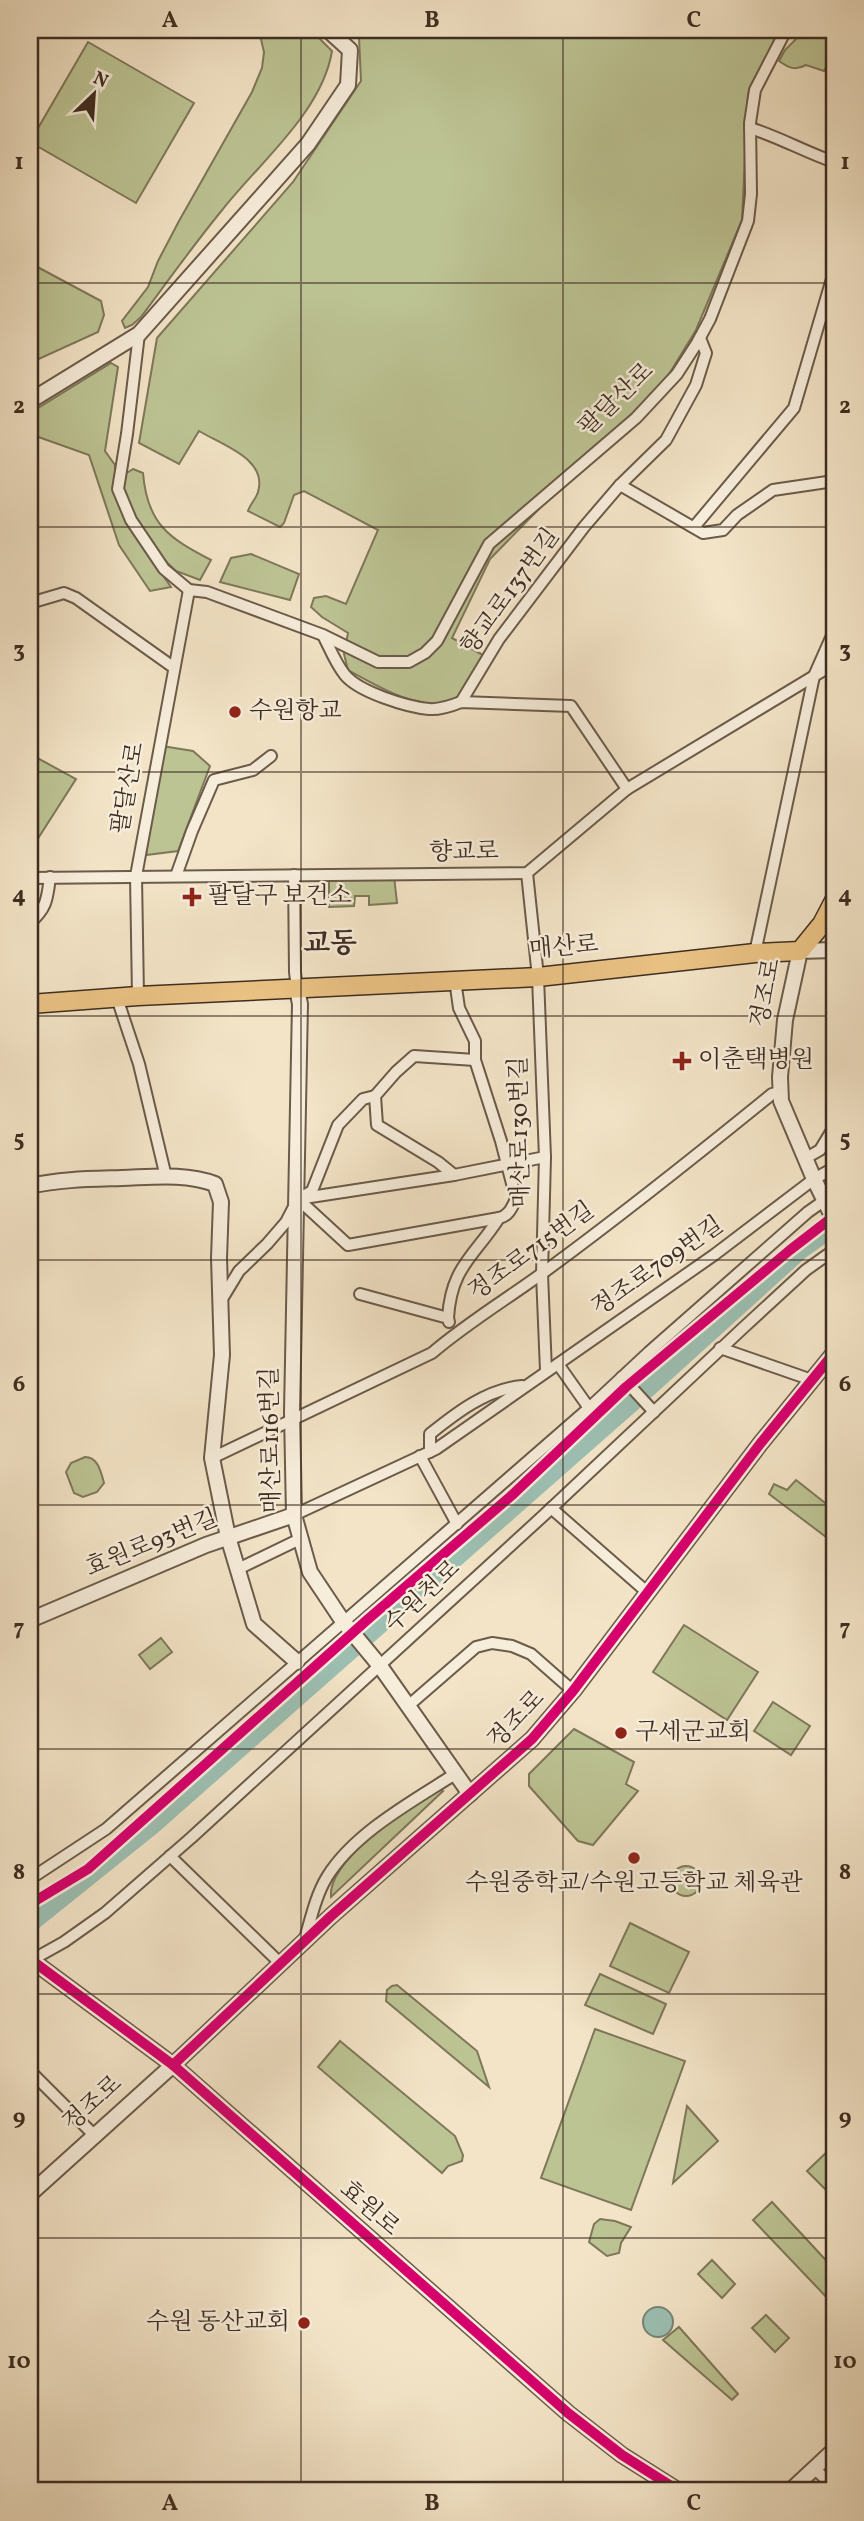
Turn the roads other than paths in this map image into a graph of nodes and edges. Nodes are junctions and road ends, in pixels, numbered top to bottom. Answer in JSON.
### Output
{"nodes":[{"id":1,"x":328,"y":30,"type":"edge"},
{"id":2,"x":786,"y":30,"type":"edge"},
{"id":3,"x":750,"y":128,"type":"junction"},
{"id":4,"x":834,"y":162,"type":"edge"},
{"id":5,"x":834,"y":272,"type":"edge"},
{"id":6,"x":139,"y":334,"type":"junction"},
{"id":7,"x":700,"y":338,"type":"junction"},
{"id":8,"x":30,"y":401,"type":"edge"},
{"id":9,"x":834,"y":481,"type":"edge"},
{"id":10,"x":620,"y":485,"type":"junction"},
{"id":11,"x":694,"y":527,"type":"junction"},
{"id":12,"x":189,"y":590,"type":"junction"},
{"id":13,"x":30,"y":603,"type":"edge"},
{"id":14,"x":834,"y":631,"type":"edge"},
{"id":15,"x":323,"y":635,"type":"junction"},
{"id":16,"x":834,"y":664,"type":"edge"},
{"id":17,"x":173,"y":667,"type":"junction"},
{"id":18,"x":814,"y":677,"type":"junction"},
{"id":19,"x":461,"y":702,"type":"junction"},
{"id":20,"x":271,"y":755,"type":"dead end"},
{"id":21,"x":627,"y":789,"type":"junction"},
{"id":22,"x":527,"y":873,"type":"junction"},
{"id":23,"x":294,"y":875,"type":"junction"},
{"id":24,"x":136,"y":876,"type":"junction"},
{"id":25,"x":176,"y":876,"type":"junction"},
{"id":26,"x":50,"y":877,"type":"junction"},
{"id":27,"x":30,"y":878,"type":"edge"},
{"id":28,"x":834,"y":901,"type":"edge"},
{"id":29,"x":30,"y":923,"type":"edge"},
{"id":30,"x":834,"y":950,"type":"edge"},
{"id":31,"x":800,"y":951,"type":"junction"},
{"id":32,"x":755,"y":953,"type":"junction"},
{"id":33,"x":538,"y":977,"type":"junction"},
{"id":34,"x":455,"y":980,"type":"junction"},
{"id":35,"x":297,"y":989,"type":"junction"},
{"id":36,"x":138,"y":996,"type":"junction"},
{"id":37,"x":117,"y":998,"type":"junction"},
{"id":38,"x":30,"y":1004,"type":"edge"},
{"id":39,"x":475,"y":1060,"type":"junction"},
{"id":40,"x":781,"y":1091,"type":"junction"},
{"id":41,"x":375,"y":1096,"type":"junction"},
{"id":42,"x":834,"y":1127,"type":"edge"},
{"id":43,"x":545,"y":1157,"type":"junction"},
{"id":44,"x":806,"y":1158,"type":"junction"},
{"id":45,"x":506,"y":1165,"type":"junction"},
{"id":46,"x":834,"y":1168,"type":"edge"},
{"id":47,"x":454,"y":1175,"type":"junction"},
{"id":48,"x":166,"y":1177,"type":"junction"},
{"id":49,"x":814,"y":1179,"type":"junction"},
{"id":50,"x":31,"y":1184,"type":"edge"},
{"id":51,"x":298,"y":1199,"type":"junction"},
{"id":52,"x":826,"y":1203,"type":"junction"},
{"id":53,"x":499,"y":1218,"type":"junction"},
{"id":54,"x":834,"y":1220,"type":"edge"},
{"id":55,"x":834,"y":1250,"type":"edge"},
{"id":56,"x":542,"y":1273,"type":"junction"},
{"id":57,"x":360,"y":1294,"type":"dead end"},
{"id":58,"x":222,"y":1299,"type":"junction"},
{"id":59,"x":448,"y":1318,"type":"junction"},
{"id":60,"x":453,"y":1335,"type":"junction"},
{"id":61,"x":720,"y":1349,"type":"junction"},
{"id":62,"x":834,"y":1353,"type":"edge"},
{"id":63,"x":558,"y":1364,"type":"junction"},
{"id":64,"x":546,"y":1371,"type":"junction"},
{"id":65,"x":622,"y":1377,"type":"junction"},
{"id":66,"x":812,"y":1380,"type":"junction"},
{"id":67,"x":525,"y":1386,"type":"junction"},
{"id":68,"x":589,"y":1408,"type":"junction"},
{"id":69,"x":654,"y":1412,"type":"junction"},
{"id":70,"x":292,"y":1421,"type":"junction"},
{"id":71,"x":425,"y":1454,"type":"junction"},
{"id":72,"x":212,"y":1458,"type":"junction"},
{"id":73,"x":551,"y":1508,"type":"junction"},
{"id":74,"x":294,"y":1515,"type":"junction"},
{"id":75,"x":457,"y":1524,"type":"junction"},
{"id":76,"x":228,"y":1536,"type":"junction"},
{"id":77,"x":300,"y":1539,"type":"junction"},
{"id":78,"x":238,"y":1569,"type":"junction"},
{"id":79,"x":648,"y":1593,"type":"junction"},
{"id":80,"x":30,"y":1620,"type":"edge"},
{"id":81,"x":345,"y":1624,"type":"junction"},
{"id":82,"x":297,"y":1662,"type":"junction"},
{"id":83,"x":377,"y":1663,"type":"junction"},
{"id":84,"x":573,"y":1691,"type":"junction"},
{"id":85,"x":408,"y":1706,"type":"junction"},
{"id":86,"x":455,"y":1774,"type":"junction"},
{"id":87,"x":470,"y":1794,"type":"junction"},
{"id":88,"x":170,"y":1856,"type":"junction"},
{"id":89,"x":30,"y":1879,"type":"edge"},
{"id":90,"x":304,"y":1941,"type":"junction"},
{"id":91,"x":30,"y":1960,"type":"edge"},
{"id":92,"x":281,"y":1964,"type":"junction"},
{"id":93,"x":173,"y":2065,"type":"junction"},
{"id":94,"x":30,"y":2071,"type":"edge"},
{"id":95,"x":35,"y":2083,"type":"edge"},
{"id":96,"x":95,"y":2136,"type":"junction"},
{"id":97,"x":30,"y":2194,"type":"edge"},
{"id":98,"x":834,"y":2450,"type":"edge"},
{"id":99,"x":814,"y":2468,"type":"junction"},
{"id":100,"x":834,"y":2487,"type":"edge"},
{"id":101,"x":679,"y":2491,"type":"edge"},
{"id":102,"x":790,"y":2491,"type":"edge"}],
"edges":[{"from":1,"to":6,"type":"street"},
{"from":2,"to":3,"type":"street","name":"팔달산로"},
{"from":3,"to":4,"type":"street"},
{"from":3,"to":7,"type":"street","name":"팔달산로"},
{"from":5,"to":11,"type":"street"},
{"from":6,"to":8,"type":"street"},
{"from":6,"to":12,"type":"street","name":"팔달산로"},
{"from":7,"to":10,"type":"street","name":"향교로137번길"},
{"from":7,"to":15,"type":"street","name":"팔달산로"},
{"from":9,"to":11,"type":"street"},
{"from":10,"to":11,"type":"street"},
{"from":10,"to":19,"type":"street","name":"향교로137번길"},
{"from":12,"to":15,"type":"street","name":"팔달산로"},
{"from":12,"to":17,"type":"street","name":"팔달산로"},
{"from":13,"to":17,"type":"street"},
{"from":14,"to":18,"type":"street"},
{"from":15,"to":19,"type":"street"},
{"from":16,"to":18,"type":"street","name":"향교로"},
{"from":17,"to":24,"type":"street","name":"팔달산로"},
{"from":18,"to":21,"type":"street","name":"향교로"},
{"from":18,"to":32,"type":"street"},
{"from":19,"to":21,"type":"street"},
{"from":20,"to":25,"type":"street"},
{"from":21,"to":22,"type":"street","name":"향교로"},
{"from":22,"to":23,"type":"street","name":"향교로"},
{"from":22,"to":33,"type":"street","name":"매산로130번길"},
{"from":23,"to":25,"type":"street","name":"향교로"},
{"from":23,"to":35,"type":"street"},
{"from":24,"to":25,"type":"street","name":"향교로"},
{"from":24,"to":26,"type":"street","name":"향교로"},
{"from":24,"to":36,"type":"street","name":"팔달산로"},
{"from":26,"to":27,"type":"street","name":"향교로"},
{"from":26,"to":29,"type":"street"},
{"from":28,"to":31,"type":"main road","name":"정조로"},
{"from":30,"to":31,"type":"street","name":"매산로"},
{"from":31,"to":32,"type":"main road","name":"매산로"},
{"from":31,"to":40,"type":"street","name":"정조로"},
{"from":32,"to":33,"type":"main road","name":"매산로"},
{"from":33,"to":34,"type":"main road","name":"매산로"},
{"from":33,"to":43,"type":"street","name":"매산로130번길"},
{"from":34,"to":35,"type":"main road","name":"매산로"},
{"from":34,"to":39,"type":"street"},
{"from":35,"to":36,"type":"main road","name":"매산로"},
{"from":35,"to":51,"type":"street","name":"매산로116번길"},
{"from":36,"to":37,"type":"main road","name":"매산로"},
{"from":37,"to":38,"type":"main road","name":"매산로"},
{"from":37,"to":48,"type":"street"},
{"from":39,"to":41,"type":"street"},
{"from":39,"to":45,"type":"street"},
{"from":40,"to":44,"type":"street","name":"정조로"},
{"from":40,"to":56,"type":"street","name":"정조로715번길"},
{"from":41,"to":47,"type":"street"},
{"from":41,"to":51,"type":"street"},
{"from":42,"to":44,"type":"street"},
{"from":43,"to":45,"type":"street"},
{"from":43,"to":56,"type":"street","name":"매산로130번길"},
{"from":44,"to":49,"type":"street","name":"정조로"},
{"from":45,"to":47,"type":"street"},
{"from":45,"to":53,"type":"street"},
{"from":46,"to":49,"type":"street"},
{"from":47,"to":51,"type":"street"},
{"from":48,"to":50,"type":"street"},
{"from":48,"to":58,"type":"street"},
{"from":49,"to":52,"type":"street","name":"정조로"},
{"from":49,"to":63,"type":"street","name":"정조로709번길"},
{"from":51,"to":53,"type":"street"},
{"from":51,"to":58,"type":"street"},
{"from":51,"to":70,"type":"street","name":"매산로116번길"},
{"from":52,"to":54,"type":"street","name":"정조로"},
{"from":52,"to":65,"type":"street","name":"수원천로"},
{"from":53,"to":59,"type":"street"},
{"from":55,"to":61,"type":"street","name":"수원천로"},
{"from":56,"to":60,"type":"street","name":"정조로715번길"},
{"from":56,"to":64,"type":"street","name":"매산로130번길"},
{"from":57,"to":59,"type":"street"},
{"from":58,"to":72,"type":"street"},
{"from":59,"to":60,"type":"street"},
{"from":60,"to":70,"type":"street","name":"정조로715번길"},
{"from":61,"to":66,"type":"street"},
{"from":61,"to":69,"type":"street","name":"수원천로"},
{"from":62,"to":66,"type":"street","name":"정조로"},
{"from":63,"to":64,"type":"street","name":"정조로709번길"},
{"from":63,"to":68,"type":"street"},
{"from":64,"to":67,"type":"street","name":"정조로709번길"},
{"from":65,"to":68,"type":"street","name":"수원천로"},
{"from":65,"to":69,"type":"street"},
{"from":66,"to":79,"type":"street","name":"정조로"},
{"from":67,"to":71,"type":"street","name":"정조로709번길"},
{"from":67,"to":71,"type":"street","name":"정조로709번길"},
{"from":68,"to":75,"type":"street","name":"수원천로"},
{"from":69,"to":73,"type":"street","name":"수원천로"},
{"from":70,"to":72,"type":"street","name":"정조로715번길"},
{"from":70,"to":74,"type":"street","name":"매산로116번길"},
{"from":71,"to":74,"type":"street","name":"정조로709번길"},
{"from":71,"to":75,"type":"street"},
{"from":72,"to":76,"type":"street"},
{"from":73,"to":79,"type":"street"},
{"from":73,"to":83,"type":"street","name":"수원천로"},
{"from":74,"to":76,"type":"street","name":"효원로93번길"},
{"from":74,"to":77,"type":"street","name":"매산로116번길"},
{"from":75,"to":81,"type":"street","name":"수원천로"},
{"from":76,"to":78,"type":"street"},
{"from":76,"to":80,"type":"street","name":"효원로93번길"},
{"from":77,"to":78,"type":"street"},
{"from":77,"to":81,"type":"street","name":"매산로116번길"},
{"from":78,"to":82,"type":"street"},
{"from":79,"to":84,"type":"street","name":"정조로"},
{"from":81,"to":82,"type":"street","name":"수원천로"},
{"from":81,"to":83,"type":"street","name":"매산로116번길"},
{"from":82,"to":89,"type":"street","name":"수원천로"},
{"from":83,"to":85,"type":"street","name":"매산로116번길"},
{"from":83,"to":88,"type":"street","name":"수원천로"},
{"from":84,"to":85,"type":"street","name":"정조로"},
{"from":84,"to":87,"type":"street","name":"정조로"},
{"from":85,"to":86,"type":"street","name":"매산로116번길"},
{"from":86,"to":87,"type":"street","name":"매산로116번길"},
{"from":86,"to":90,"type":"street","name":"정조로"},
{"from":87,"to":90,"type":"street","name":"정조로"},
{"from":88,"to":91,"type":"street","name":"수원천로"},
{"from":88,"to":92,"type":"street"},
{"from":90,"to":92,"type":"street","name":"정조로"},
{"from":91,"to":93,"type":"street","name":"효원로"},
{"from":92,"to":93,"type":"street","name":"정조로"},
{"from":93,"to":96,"type":"street","name":"정조로"},
{"from":93,"to":101,"type":"street","name":"효원로"},
{"from":94,"to":95,"type":"street"},
{"from":95,"to":96,"type":"street"},
{"from":96,"to":97,"type":"street","name":"정조로"},
{"from":98,"to":99,"type":"street"},
{"from":99,"to":100,"type":"street"},
{"from":99,"to":102,"type":"street"}]}
